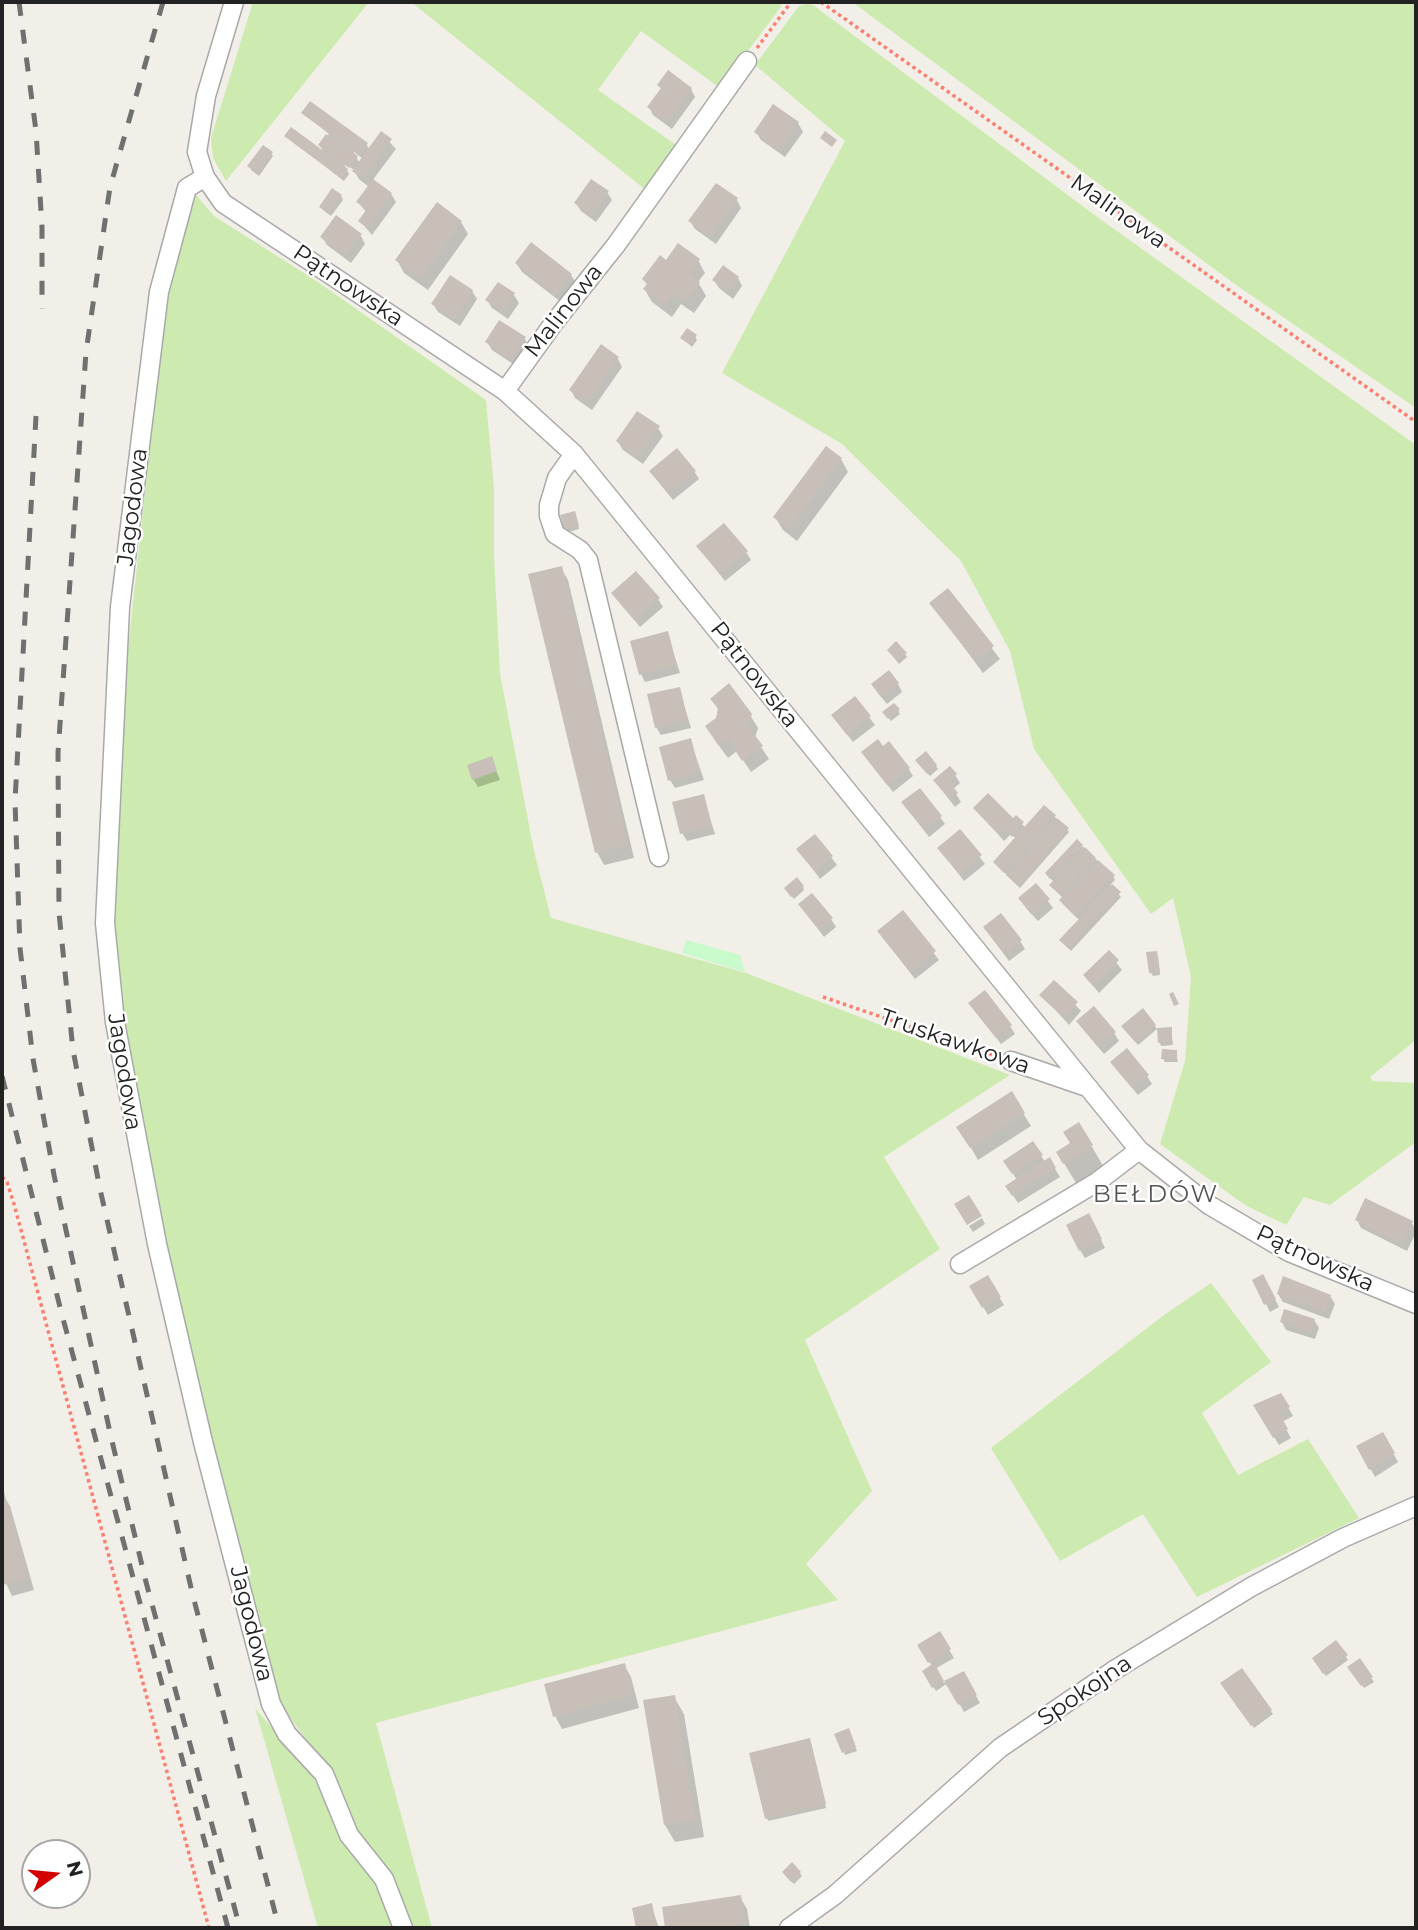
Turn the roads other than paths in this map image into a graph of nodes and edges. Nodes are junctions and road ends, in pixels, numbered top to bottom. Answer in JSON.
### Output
{"nodes":[{"id":1,"x":234,"y":2,"type":"edge"},
{"id":2,"x":747,"y":61,"type":"road end"},
{"id":3,"x":205,"y":177,"type":"junction"},
{"id":4,"x":505,"y":391,"type":"junction"},
{"id":5,"x":574,"y":454,"type":"junction"},
{"id":6,"x":659,"y":857,"type":"dead end"},
{"id":7,"x":1011,"y":1061,"type":"road end"},
{"id":8,"x":1087,"y":1087,"type":"junction"},
{"id":9,"x":1139,"y":1150,"type":"junction"},
{"id":10,"x":960,"y":1264,"type":"dead end"},
{"id":11,"x":1416,"y":1304,"type":"edge"},
{"id":12,"x":1416,"y":1506,"type":"edge"},
{"id":13,"x":403,"y":1928,"type":"edge"},
{"id":14,"x":789,"y":1928,"type":"edge"}],
"edges":[{"from":1,"to":3,"type":"street","name":"Pątnowska"},
{"from":2,"to":4,"type":"street","name":"Malinowa"},
{"from":3,"to":4,"type":"street","name":"Pątnowska"},
{"from":3,"to":13,"type":"street","name":"Jagodowa"},
{"from":4,"to":5,"type":"street","name":"Pątnowska"},
{"from":5,"to":6,"type":"street"},
{"from":5,"to":8,"type":"street","name":"Pątnowska"},
{"from":7,"to":8,"type":"street","name":"Truskawkowa"},
{"from":8,"to":9,"type":"street","name":"Pątnowska"},
{"from":9,"to":10,"type":"street"},
{"from":9,"to":11,"type":"street","name":"Pątnowska"},
{"from":12,"to":14,"type":"street","name":"Spokojna"}]}
